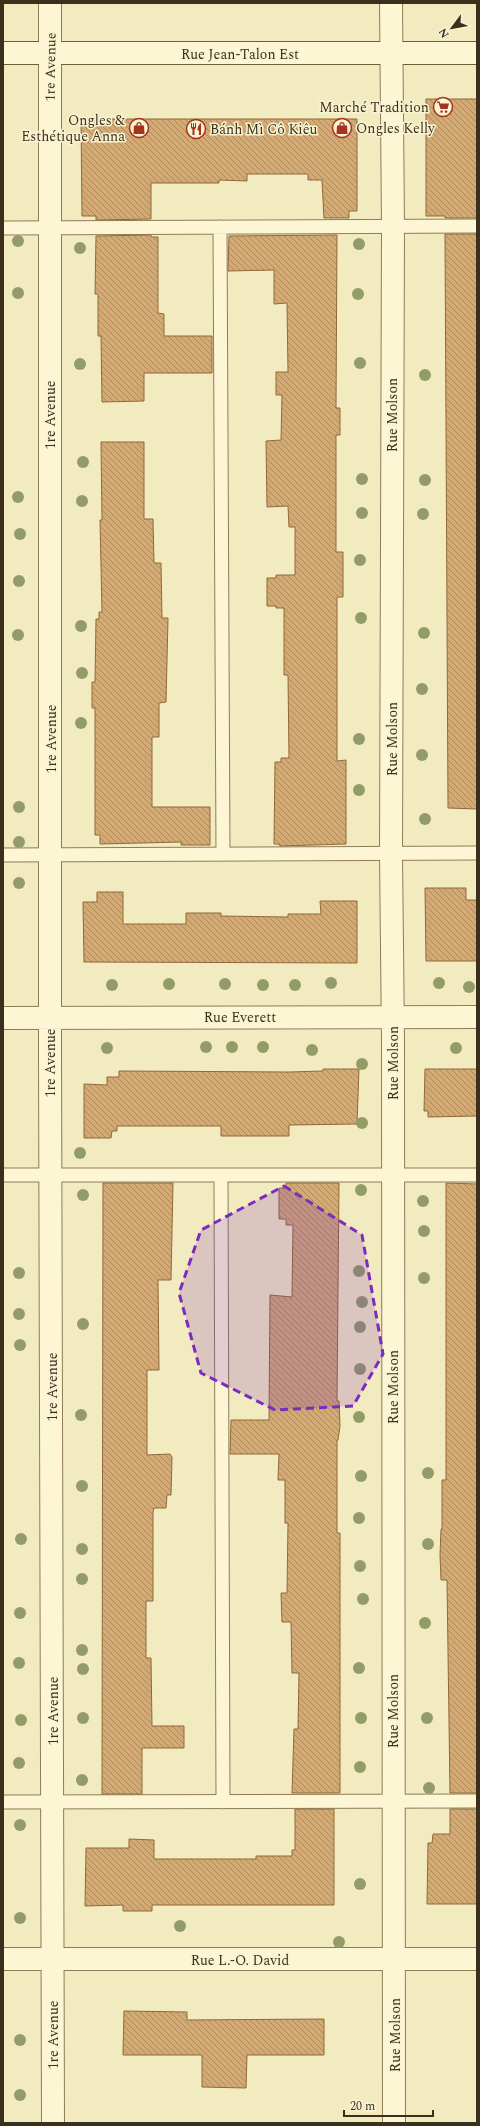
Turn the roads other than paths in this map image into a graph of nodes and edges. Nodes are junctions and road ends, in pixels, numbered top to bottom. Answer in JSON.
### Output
{"nodes":[{"id":1,"x":50,"y":3,"type":"edge"},
{"id":2,"x":390,"y":3,"type":"edge"},
{"id":3,"x":3,"y":53,"type":"edge"},
{"id":4,"x":477,"y":53,"type":"edge"},
{"id":5,"x":50,"y":54,"type":"junction"},
{"id":6,"x":391,"y":54,"type":"junction"},
{"id":7,"x":477,"y":226,"type":"edge"},
{"id":8,"x":220,"y":227,"type":"junction"},
{"id":9,"x":393,"y":227,"type":"junction"},
{"id":10,"x":3,"y":228,"type":"edge"},
{"id":11,"x":50,"y":228,"type":"junction"},
{"id":12,"x":477,"y":853,"type":"edge"},
{"id":13,"x":223,"y":854,"type":"junction"},
{"id":14,"x":391,"y":854,"type":"junction"},
{"id":15,"x":3,"y":855,"type":"edge"},
{"id":16,"x":51,"y":855,"type":"junction"},
{"id":17,"x":50,"y":1017,"type":"junction"},
{"id":18,"x":393,"y":1017,"type":"junction"},
{"id":19,"x":477,"y":1017,"type":"edge"},
{"id":20,"x":3,"y":1018,"type":"edge"},
{"id":21,"x":3,"y":1175,"type":"edge"},
{"id":22,"x":51,"y":1175,"type":"junction"},
{"id":23,"x":221,"y":1175,"type":"junction"},
{"id":24,"x":393,"y":1175,"type":"junction"},
{"id":25,"x":477,"y":1175,"type":"edge"},
{"id":26,"x":477,"y":1801,"type":"edge"},
{"id":27,"x":3,"y":1802,"type":"edge"},
{"id":28,"x":53,"y":1802,"type":"junction"},
{"id":29,"x":224,"y":1802,"type":"junction"},
{"id":30,"x":393,"y":1802,"type":"junction"},
{"id":31,"x":3,"y":1959,"type":"edge"},
{"id":32,"x":54,"y":1959,"type":"junction"},
{"id":33,"x":477,"y":1959,"type":"edge"},
{"id":34,"x":395,"y":1960,"type":"junction"},
{"id":35,"x":53,"y":2123,"type":"edge"},
{"id":36,"x":394,"y":2123,"type":"edge"}],
"edges":[{"from":1,"to":5,"type":"street","name":"1re Avenue"},
{"from":2,"to":6,"type":"street","name":"Rue Molson"},
{"from":3,"to":5,"type":"street","name":"Rue Jean-Talon Est"},
{"from":4,"to":6,"type":"street","name":"Rue Jean-Talon Est"},
{"from":5,"to":6,"type":"street","name":"Rue Jean-Talon Est"},
{"from":5,"to":11,"type":"street","name":"1re Avenue"},
{"from":6,"to":9,"type":"street","name":"Rue Molson"},
{"from":7,"to":9,"type":"lane"},
{"from":8,"to":9,"type":"lane"},
{"from":8,"to":11,"type":"lane"},
{"from":8,"to":13,"type":"lane"},
{"from":9,"to":14,"type":"street","name":"Rue Molson"},
{"from":10,"to":11,"type":"lane"},
{"from":11,"to":16,"type":"street","name":"1re Avenue"},
{"from":12,"to":14,"type":"lane"},
{"from":13,"to":14,"type":"lane"},
{"from":13,"to":16,"type":"lane"},
{"from":14,"to":18,"type":"street","name":"Rue Molson"},
{"from":15,"to":16,"type":"lane"},
{"from":16,"to":17,"type":"street","name":"1re Avenue"},
{"from":17,"to":18,"type":"street","name":"Rue Everett"},
{"from":17,"to":20,"type":"street","name":"Rue Everett"},
{"from":17,"to":22,"type":"street","name":"1re Avenue"},
{"from":18,"to":19,"type":"street","name":"Rue Everett"},
{"from":18,"to":24,"type":"street","name":"Rue Molson"},
{"from":21,"to":22,"type":"lane"},
{"from":22,"to":23,"type":"lane"},
{"from":22,"to":28,"type":"street","name":"1re Avenue"},
{"from":23,"to":24,"type":"lane"},
{"from":23,"to":29,"type":"lane"},
{"from":24,"to":25,"type":"lane"},
{"from":24,"to":30,"type":"street","name":"Rue Molson"},
{"from":26,"to":30,"type":"lane"},
{"from":27,"to":28,"type":"lane"},
{"from":28,"to":29,"type":"lane"},
{"from":28,"to":32,"type":"street","name":"1re Avenue"},
{"from":29,"to":30,"type":"lane"},
{"from":30,"to":34,"type":"street","name":"Rue Molson"},
{"from":31,"to":32,"type":"street","name":"Rue L.-O. David"},
{"from":32,"to":34,"type":"street","name":"Rue L.-O. David"},
{"from":32,"to":35,"type":"street","name":"1re Avenue"},
{"from":33,"to":34,"type":"street","name":"Rue L.-O. David"},
{"from":34,"to":36,"type":"street","name":"Rue Molson"}]}
